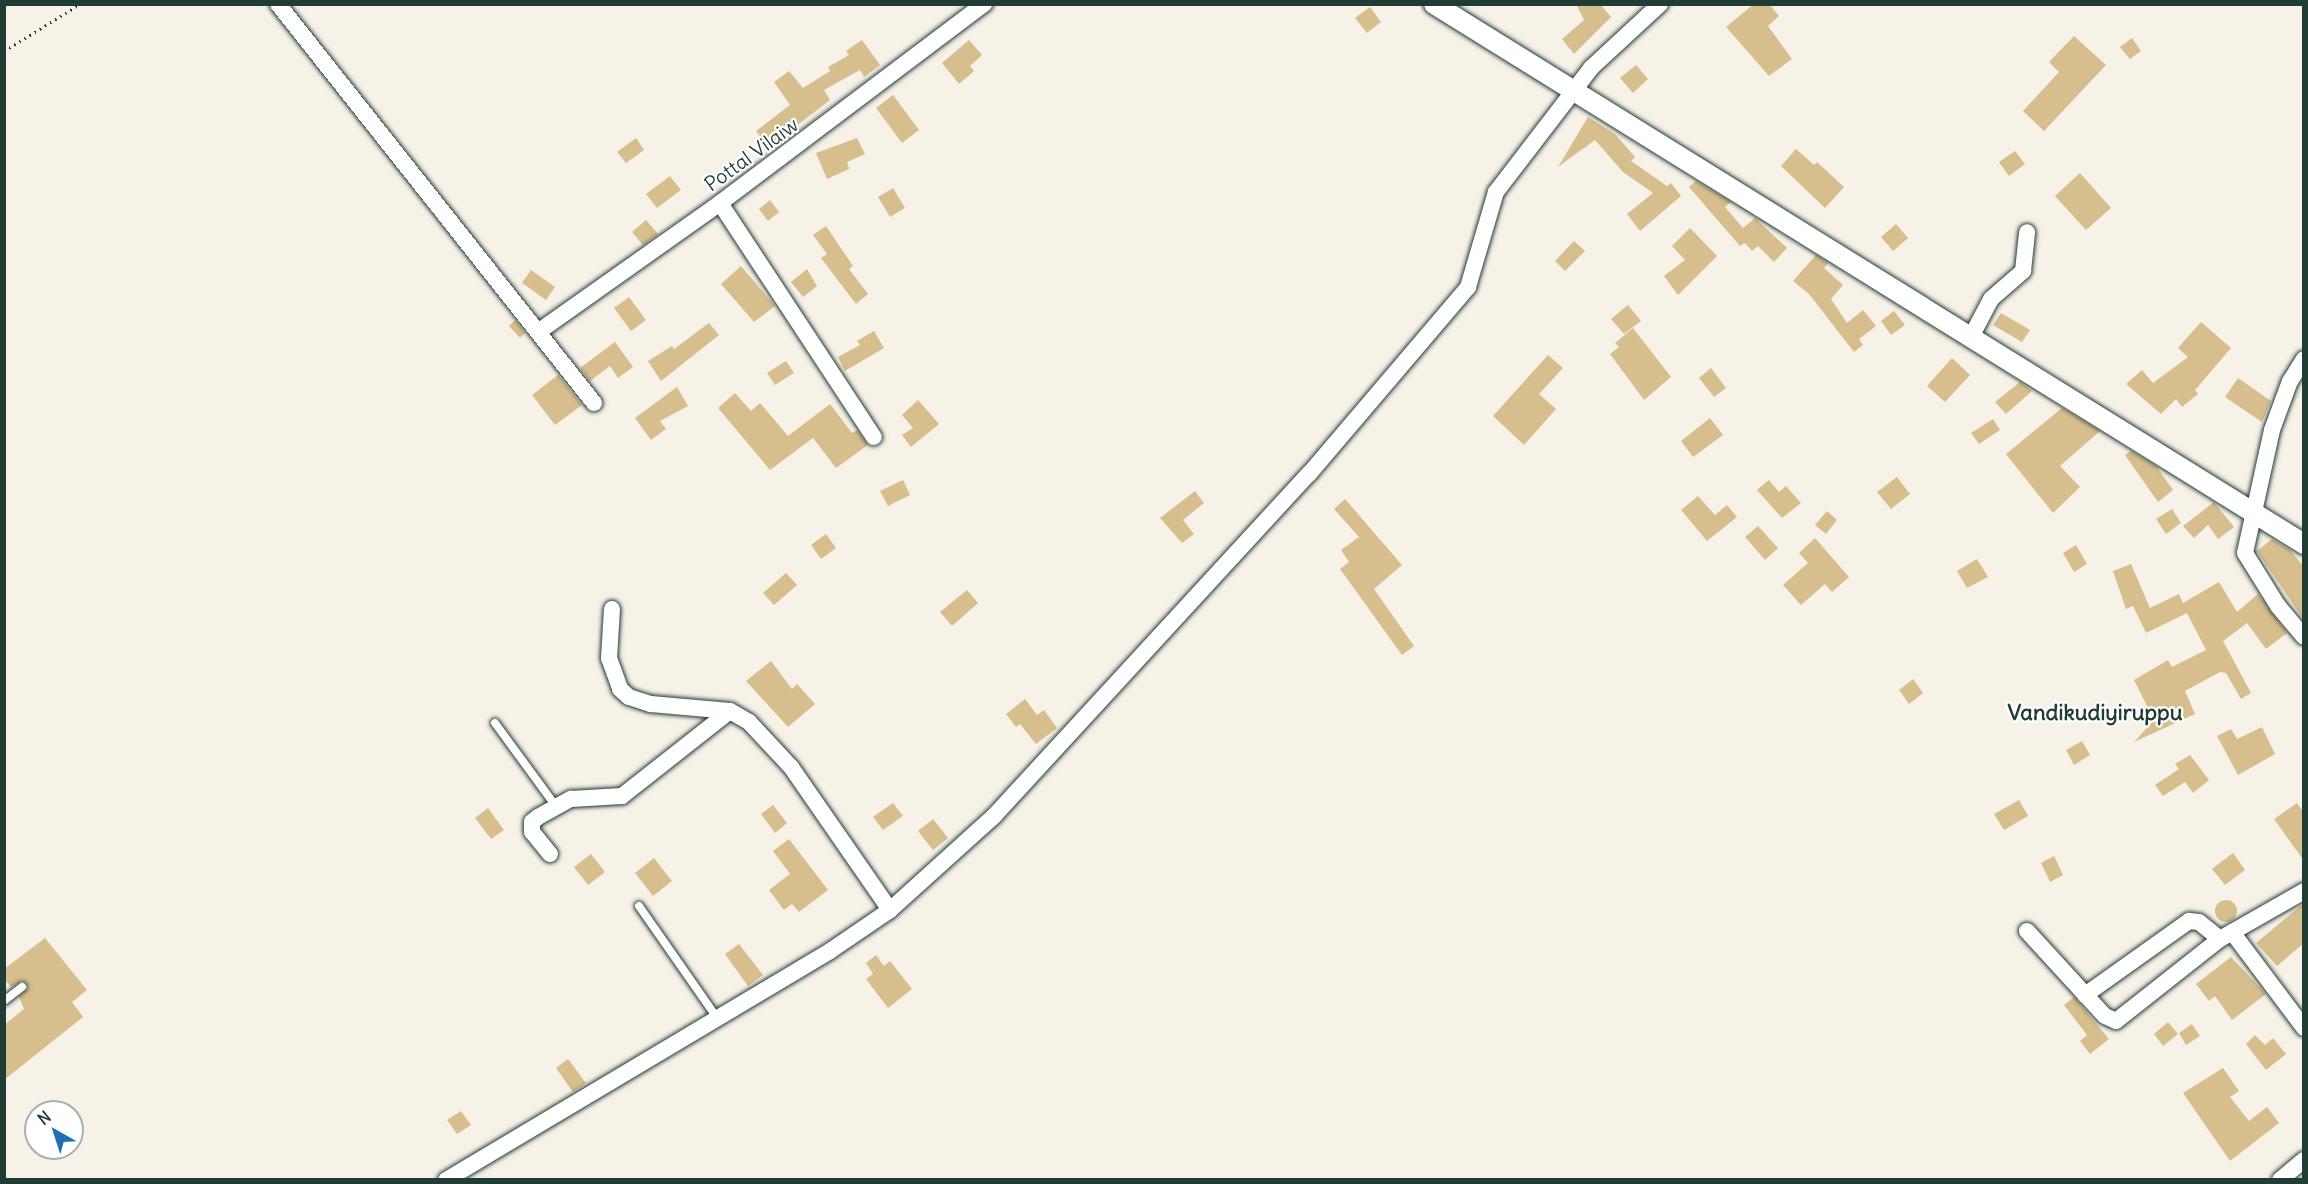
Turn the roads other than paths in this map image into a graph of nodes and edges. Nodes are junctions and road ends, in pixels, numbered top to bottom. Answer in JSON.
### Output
{"nodes":[{"id":1,"x":278,"y":4,"type":"edge"},
{"id":2,"x":984,"y":4,"type":"edge"},
{"id":3,"x":1434,"y":4,"type":"edge"},
{"id":4,"x":1660,"y":4,"type":"edge"},
{"id":5,"x":1574,"y":91,"type":"junction"},
{"id":6,"x":720,"y":203,"type":"junction"},
{"id":7,"x":2027,"y":232,"type":"dead end"},
{"id":8,"x":538,"y":332,"type":"junction"},
{"id":9,"x":1973,"y":332,"type":"junction"},
{"id":10,"x":2304,"y":358,"type":"edge"},
{"id":11,"x":594,"y":403,"type":"dead end"},
{"id":12,"x":874,"y":437,"type":"dead end"},
{"id":13,"x":2252,"y":512,"type":"junction"},
{"id":14,"x":2304,"y":544,"type":"edge"},
{"id":15,"x":612,"y":609,"type":"dead end"},
{"id":16,"x":2304,"y":637,"type":"edge"},
{"id":17,"x":730,"y":711,"type":"junction"},
{"id":18,"x":495,"y":723,"type":"dead end"},
{"id":19,"x":555,"y":805,"type":"junction"},
{"id":20,"x":550,"y":854,"type":"dead end"},
{"id":21,"x":2304,"y":891,"type":"edge"},
{"id":22,"x":639,"y":906,"type":"dead end"},
{"id":23,"x":890,"y":910,"type":"junction"},
{"id":24,"x":2027,"y":931,"type":"dead end"},
{"id":25,"x":2226,"y":936,"type":"junction"},
{"id":26,"x":22,"y":987,"type":"dead end"},
{"id":27,"x":2085,"y":995,"type":"junction"},
{"id":28,"x":4,"y":1001,"type":"edge"},
{"id":29,"x":717,"y":1018,"type":"junction"},
{"id":30,"x":2304,"y":1028,"type":"edge"},
{"id":31,"x":2304,"y":1160,"type":"edge"},
{"id":32,"x":446,"y":1179,"type":"edge"},
{"id":33,"x":2280,"y":1179,"type":"edge"}],
"edges":[{"from":1,"to":8,"type":"street"},
{"from":2,"to":6,"type":"street","name":"Pottal Vilaiw"},
{"from":3,"to":5,"type":"street"},
{"from":4,"to":5,"type":"street"},
{"from":5,"to":9,"type":"street"},
{"from":5,"to":23,"type":"street"},
{"from":6,"to":8,"type":"street","name":"Pottal Vilaiw"},
{"from":6,"to":12,"type":"street"},
{"from":7,"to":9,"type":"street"},
{"from":8,"to":11,"type":"street"},
{"from":9,"to":13,"type":"street"},
{"from":10,"to":13,"type":"street"},
{"from":13,"to":14,"type":"street"},
{"from":13,"to":16,"type":"street"},
{"from":15,"to":17,"type":"street"},
{"from":17,"to":19,"type":"street"},
{"from":17,"to":23,"type":"street"},
{"from":18,"to":19,"type":"lane"},
{"from":19,"to":20,"type":"street"},
{"from":21,"to":25,"type":"street"},
{"from":22,"to":29,"type":"lane"},
{"from":23,"to":29,"type":"street"},
{"from":24,"to":27,"type":"street"},
{"from":25,"to":27,"type":"street"},
{"from":25,"to":27,"type":"street"},
{"from":25,"to":30,"type":"street"},
{"from":26,"to":28,"type":"lane"},
{"from":29,"to":32,"type":"street"},
{"from":31,"to":33,"type":"street"}]}
